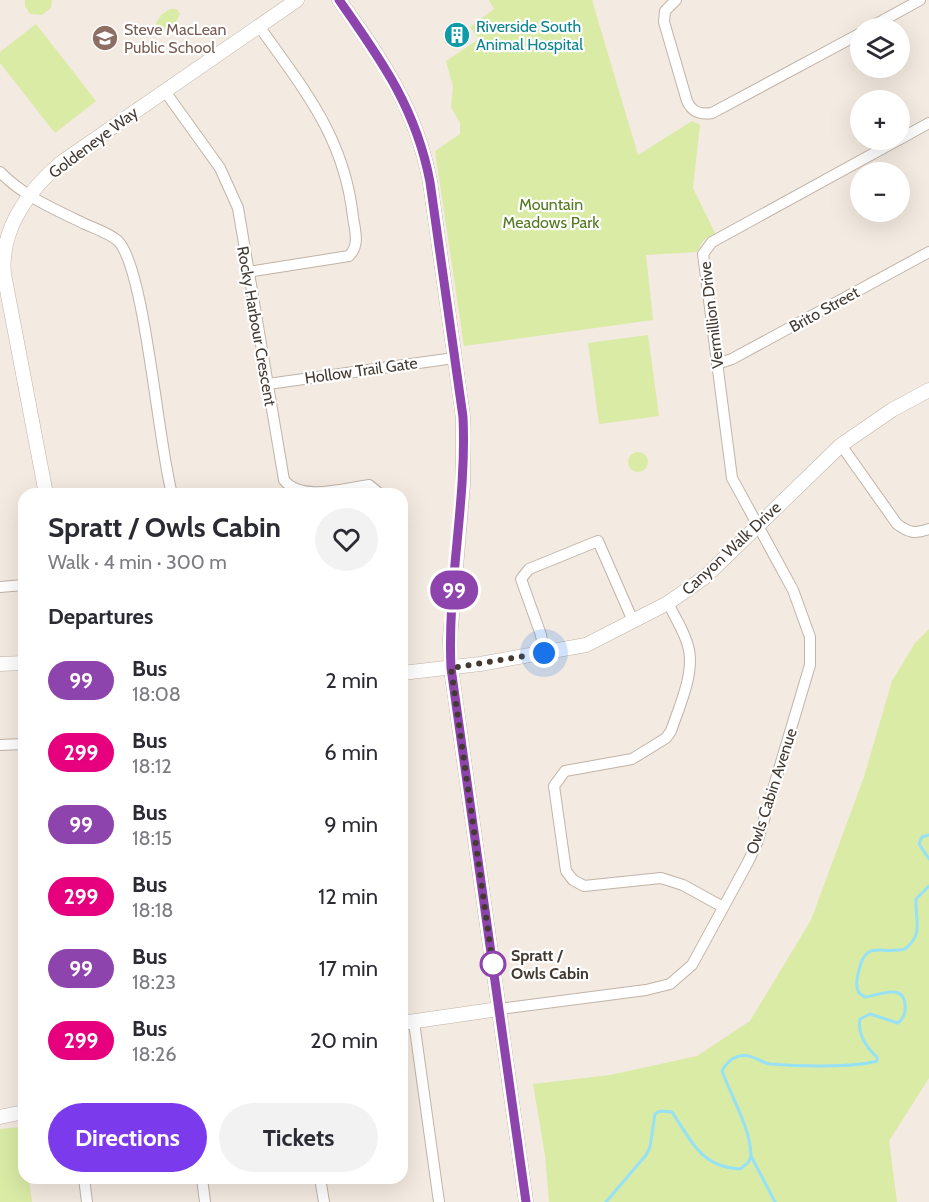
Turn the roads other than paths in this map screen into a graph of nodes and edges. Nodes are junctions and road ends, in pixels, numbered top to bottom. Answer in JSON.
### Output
{"nodes":[{"id":1,"x":297,"y":0,"type":"edge"},
{"id":2,"x":339,"y":0,"type":"edge"},
{"id":3,"x":676,"y":0,"type":"edge"},
{"id":4,"x":920,"y":0,"type":"edge"},
{"id":5,"x":887,"y":18,"type":"edge"},
{"id":6,"x":260,"y":26,"type":"junction"},
{"id":7,"x":850,"y":39,"type":"edge"},
{"id":8,"x":164,"y":90,"type":"junction"},
{"id":9,"x":929,"y":123,"type":"edge"},
{"id":10,"x":910,"y":133,"type":"edge"},
{"id":11,"x":879,"y":150,"type":"edge"},
{"id":12,"x":0,"y":172,"type":"edge"},
{"id":13,"x":31,"y":195,"type":"junction"},
{"id":14,"x":929,"y":252,"type":"edge"},
{"id":15,"x":248,"y":272,"type":"junction"},
{"id":16,"x":454,"y":358,"type":"junction"},
{"id":17,"x":717,"y":364,"type":"junction"},
{"id":18,"x":268,"y":384,"type":"junction"},
{"id":19,"x":929,"y":390,"type":"edge"},
{"id":20,"x":841,"y":445,"type":"junction"},
{"id":21,"x":45,"y":488,"type":"edge"},
{"id":22,"x":170,"y":488,"type":"edge"},
{"id":23,"x":294,"y":488,"type":"edge"},
{"id":24,"x":341,"y":488,"type":"edge"},
{"id":25,"x":373,"y":488,"type":"edge"},
{"id":26,"x":758,"y":524,"type":"junction"},
{"id":27,"x":929,"y":529,"type":"edge"},
{"id":28,"x":18,"y":586,"type":"edge"},
{"id":29,"x":0,"y":587,"type":"edge"},
{"id":30,"x":668,"y":603,"type":"junction"},
{"id":31,"x":633,"y":621,"type":"junction"},
{"id":32,"x":544,"y":653,"type":"junction"},
{"id":33,"x":18,"y":663,"type":"edge"},
{"id":34,"x":0,"y":664,"type":"edge"},
{"id":35,"x":451,"y":668,"type":"junction"},
{"id":36,"x":408,"y":672,"type":"edge"},
{"id":37,"x":18,"y":744,"type":"edge"},
{"id":38,"x":0,"y":745,"type":"edge"},
{"id":39,"x":723,"y":907,"type":"junction"},
{"id":40,"x":499,"y":1009,"type":"junction"},
{"id":41,"x":408,"y":1022,"type":"edge"},
{"id":42,"x":18,"y":1113,"type":"edge"},
{"id":43,"x":0,"y":1116,"type":"edge"},
{"id":44,"x":85,"y":1184,"type":"edge"},
{"id":45,"x":203,"y":1184,"type":"edge"},
{"id":46,"x":321,"y":1184,"type":"edge"},
{"id":47,"x":87,"y":1202,"type":"edge"},
{"id":48,"x":205,"y":1202,"type":"edge"},
{"id":49,"x":324,"y":1202,"type":"edge"},
{"id":50,"x":439,"y":1202,"type":"edge"},
{"id":51,"x":526,"y":1202,"type":"edge"}],
"edges":[{"from":1,"to":6,"type":"street","name":"Goldeneye Way"},
{"from":2,"to":16,"type":"street"},
{"from":3,"to":7,"type":"street"},
{"from":4,"to":5,"type":"street"},
{"from":6,"to":8,"type":"street","name":"Goldeneye Way"},
{"from":6,"to":15,"type":"street"},
{"from":8,"to":13,"type":"street","name":"Goldeneye Way"},
{"from":8,"to":15,"type":"street","name":"Rocky Harbour Crescent"},
{"from":9,"to":10,"type":"street","name":"Vermillion Drive"},
{"from":11,"to":17,"type":"street","name":"Vermillion Drive"},
{"from":12,"to":13,"type":"street"},
{"from":13,"to":21,"type":"street","name":"Goldeneye Way"},
{"from":13,"to":22,"type":"street"},
{"from":14,"to":17,"type":"street","name":"Brito Street"},
{"from":15,"to":18,"type":"street","name":"Rocky Harbour Crescent"},
{"from":16,"to":18,"type":"street","name":"Hollow Trail Gate"},
{"from":16,"to":35,"type":"street"},
{"from":17,"to":26,"type":"street","name":"Vermillion Drive"},
{"from":18,"to":23,"type":"street","name":"Rocky Harbour Crescent"},
{"from":19,"to":20,"type":"street","name":"Canyon Walk Drive"},
{"from":20,"to":26,"type":"street","name":"Canyon Walk Drive"},
{"from":20,"to":27,"type":"street"},
{"from":24,"to":25,"type":"street","name":"Rocky Harbour Crescent"},
{"from":26,"to":30,"type":"street","name":"Canyon Walk Drive"},
{"from":26,"to":39,"type":"street","name":"Owls Cabin Avenue"},
{"from":28,"to":29,"type":"street"},
{"from":30,"to":31,"type":"street","name":"Canyon Walk Drive"},
{"from":30,"to":39,"type":"street"},
{"from":31,"to":32,"type":"street","name":"Canyon Walk Drive"},
{"from":31,"to":32,"type":"street"},
{"from":32,"to":35,"type":"street","name":"Canyon Walk Drive"},
{"from":33,"to":34,"type":"street"},
{"from":35,"to":36,"type":"street","name":"Canyon Walk Drive"},
{"from":35,"to":40,"type":"street"},
{"from":37,"to":38,"type":"street"},
{"from":39,"to":40,"type":"street","name":"Owls Cabin Avenue"},
{"from":40,"to":41,"type":"street"},
{"from":40,"to":51,"type":"street"},
{"from":41,"to":50,"type":"street"},
{"from":42,"to":43,"type":"street"},
{"from":44,"to":47,"type":"street"},
{"from":45,"to":48,"type":"street"},
{"from":46,"to":49,"type":"street"}]}
